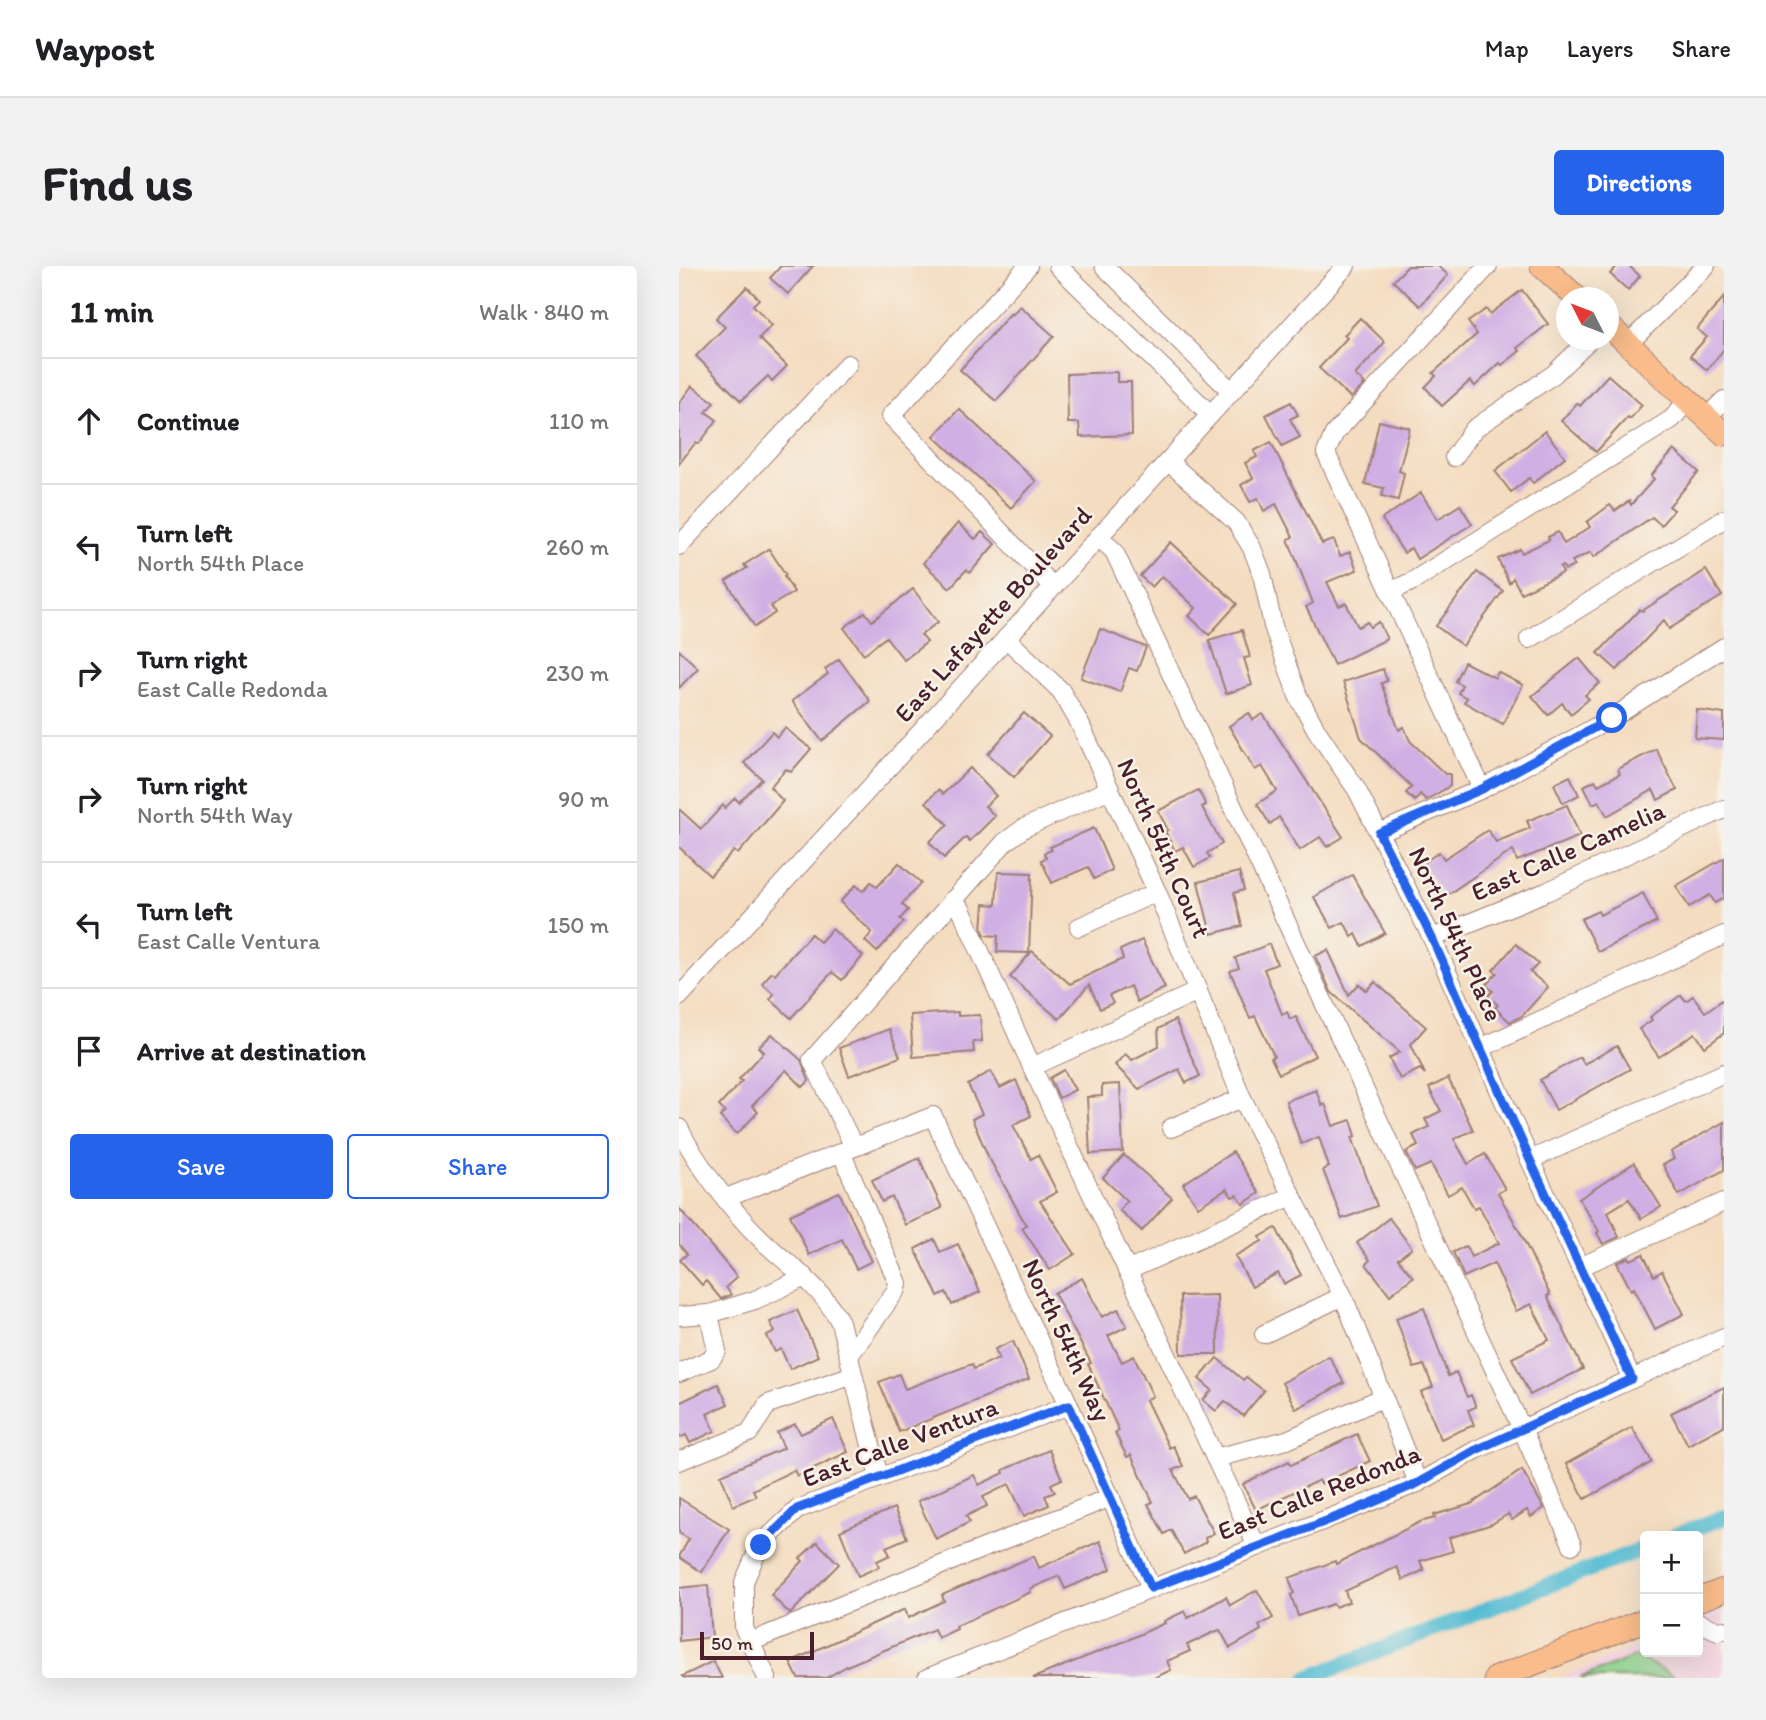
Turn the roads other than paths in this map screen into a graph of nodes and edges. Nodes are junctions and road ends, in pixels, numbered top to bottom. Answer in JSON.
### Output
{"nodes":[{"id":1,"x":1028,"y":266,"type":"edge"},
{"id":2,"x":1058,"y":266,"type":"edge"},
{"id":3,"x":1104,"y":266,"type":"edge"},
{"id":4,"x":1346,"y":266,"type":"edge"},
{"id":5,"x":1488,"y":266,"type":"edge"},
{"id":6,"x":1542,"y":266,"type":"edge"},
{"id":7,"x":1706,"y":266,"type":"edge"},
{"id":8,"x":1565,"y":287,"type":"edge"},
{"id":9,"x":1619,"y":336,"type":"edge"},
{"id":10,"x":1628,"y":344,"type":"junction"},
{"id":11,"x":1579,"y":350,"type":"edge"},
{"id":12,"x":848,"y":364,"type":"dead end"},
{"id":13,"x":1231,"y":391,"type":"junction"},
{"id":14,"x":1688,"y":400,"type":"junction"},
{"id":15,"x":1724,"y":400,"type":"edge"},
{"id":16,"x":1210,"y":414,"type":"junction"},
{"id":17,"x":1707,"y":417,"type":"junction"},
{"id":18,"x":1724,"y":434,"type":"edge"},
{"id":19,"x":1454,"y":457,"type":"dead end"},
{"id":20,"x":1168,"y":461,"type":"junction"},
{"id":21,"x":1724,"y":519,"type":"edge"},
{"id":22,"x":1098,"y":537,"type":"junction"},
{"id":23,"x":679,"y":546,"type":"edge"},
{"id":24,"x":1053,"y":587,"type":"junction"},
{"id":25,"x":1391,"y":592,"type":"junction"},
{"id":26,"x":1006,"y":638,"type":"junction"},
{"id":27,"x":1529,"y":639,"type":"dead end"},
{"id":28,"x":1724,"y":647,"type":"edge"},
{"id":29,"x":1109,"y":789,"type":"junction"},
{"id":30,"x":1482,"y":789,"type":"junction"},
{"id":31,"x":1724,"y":809,"type":"edge"},
{"id":32,"x":1379,"y":833,"type":"junction"},
{"id":33,"x":1157,"y":892,"type":"junction"},
{"id":34,"x":952,"y":900,"type":"junction"},
{"id":35,"x":1079,"y":927,"type":"dead end"},
{"id":36,"x":1724,"y":935,"type":"edge"},
{"id":37,"x":1432,"y":938,"type":"junction"},
{"id":38,"x":1198,"y":991,"type":"junction"},
{"id":39,"x":679,"y":997,"type":"edge"},
{"id":40,"x":1481,"y":1048,"type":"junction"},
{"id":41,"x":1032,"y":1067,"type":"junction"},
{"id":42,"x":1724,"y":1073,"type":"edge"},
{"id":43,"x":1242,"y":1098,"type":"junction"},
{"id":44,"x":679,"y":1128,"type":"edge"},
{"id":45,"x":1171,"y":1128,"type":"dead end"},
{"id":46,"x":848,"y":1150,"type":"junction"},
{"id":47,"x":1530,"y":1160,"type":"junction"},
{"id":48,"x":1292,"y":1196,"type":"junction"},
{"id":49,"x":726,"y":1198,"type":"junction"},
{"id":50,"x":1724,"y":1202,"type":"edge"},
{"id":51,"x":1580,"y":1267,"type":"junction"},
{"id":52,"x":1127,"y":1271,"type":"junction"},
{"id":53,"x":805,"y":1277,"type":"junction"},
{"id":54,"x":1343,"y":1296,"type":"junction"},
{"id":55,"x":709,"y":1314,"type":"junction"},
{"id":56,"x":679,"y":1316,"type":"edge"},
{"id":57,"x":1264,"y":1334,"type":"dead end"},
{"id":58,"x":1724,"y":1337,"type":"edge"},
{"id":59,"x":849,"y":1356,"type":"junction"},
{"id":60,"x":679,"y":1373,"type":"edge"},
{"id":61,"x":853,"y":1375,"type":"junction"},
{"id":62,"x":1632,"y":1379,"type":"junction"},
{"id":63,"x":1384,"y":1397,"type":"junction"},
{"id":64,"x":1069,"y":1405,"type":"junction"},
{"id":65,"x":1522,"y":1429,"type":"junction"},
{"id":66,"x":1215,"y":1458,"type":"junction"},
{"id":67,"x":679,"y":1461,"type":"edge"},
{"id":68,"x":879,"y":1477,"type":"junction"},
{"id":69,"x":1418,"y":1483,"type":"junction"},
{"id":70,"x":1111,"y":1497,"type":"junction"},
{"id":71,"x":1573,"y":1545,"type":"dead end"},
{"id":72,"x":1257,"y":1548,"type":"junction"},
{"id":73,"x":1151,"y":1588,"type":"junction"},
{"id":74,"x":1724,"y":1590,"type":"edge"},
{"id":75,"x":1703,"y":1598,"type":"edge"},
{"id":76,"x":1640,"y":1622,"type":"edge"},
{"id":77,"x":1703,"y":1624,"type":"edge"},
{"id":78,"x":1724,"y":1630,"type":"edge"},
{"id":79,"x":750,"y":1642,"type":"junction"},
{"id":80,"x":767,"y":1678,"type":"edge"},
{"id":81,"x":927,"y":1678,"type":"edge"},
{"id":82,"x":1496,"y":1678,"type":"edge"}],
"edges":[{"from":1,"to":24,"type":"street"},
{"from":2,"to":16,"type":"street"},
{"from":3,"to":13,"type":"street"},
{"from":4,"to":13,"type":"street","name":"East Lafayette Boulevard"},
{"from":5,"to":25,"type":"street"},
{"from":6,"to":8,"type":"main road"},
{"from":7,"to":10,"type":"street"},
{"from":9,"to":10,"type":"main road"},
{"from":10,"to":14,"type":"main road"},
{"from":11,"to":19,"type":"street"},
{"from":12,"to":23,"type":"street"},
{"from":13,"to":16,"type":"street","name":"East Lafayette Boulevard"},
{"from":14,"to":17,"type":"main road"},
{"from":14,"to":25,"type":"street"},
{"from":15,"to":17,"type":"street"},
{"from":16,"to":20,"type":"street","name":"East Lafayette Boulevard"},
{"from":17,"to":18,"type":"main road"},
{"from":20,"to":22,"type":"street","name":"East Lafayette Boulevard"},
{"from":20,"to":32,"type":"street","name":"North 54th Place"},
{"from":21,"to":27,"type":"street"},
{"from":22,"to":24,"type":"street","name":"East Lafayette Boulevard"},
{"from":22,"to":65,"type":"street"},
{"from":24,"to":26,"type":"street","name":"East Lafayette Boulevard"},
{"from":25,"to":30,"type":"street"},
{"from":26,"to":29,"type":"street","name":"North 54th Court"},
{"from":26,"to":39,"type":"street","name":"East Lafayette Boulevard"},
{"from":28,"to":30,"type":"street"},
{"from":29,"to":33,"type":"street","name":"North 54th Court"},
{"from":29,"to":34,"type":"street"},
{"from":30,"to":32,"type":"street"},
{"from":31,"to":37,"type":"street","name":"East Calle Camelia"},
{"from":32,"to":37,"type":"street","name":"North 54th Place"},
{"from":33,"to":35,"type":"street"},
{"from":33,"to":38,"type":"street","name":"North 54th Court"},
{"from":34,"to":41,"type":"street"},
{"from":34,"to":46,"type":"street"},
{"from":36,"to":40,"type":"street"},
{"from":37,"to":40,"type":"street","name":"North 54th Place"},
{"from":38,"to":41,"type":"street"},
{"from":38,"to":43,"type":"street","name":"North 54th Court"},
{"from":40,"to":47,"type":"street","name":"North 54th Place"},
{"from":41,"to":52,"type":"street"},
{"from":42,"to":47,"type":"street"},
{"from":43,"to":45,"type":"street"},
{"from":43,"to":48,"type":"street","name":"North 54th Court"},
{"from":44,"to":49,"type":"street"},
{"from":46,"to":49,"type":"street"},
{"from":46,"to":59,"type":"street"},
{"from":46,"to":64,"type":"street","name":"North 54th Way"},
{"from":47,"to":51,"type":"street","name":"North 54th Place"},
{"from":48,"to":52,"type":"street"},
{"from":48,"to":54,"type":"street","name":"North 54th Court"},
{"from":49,"to":53,"type":"street"},
{"from":50,"to":51,"type":"street"},
{"from":51,"to":62,"type":"street","name":"North 54th Place"},
{"from":52,"to":66,"type":"street"},
{"from":53,"to":55,"type":"street"},
{"from":53,"to":59,"type":"street"},
{"from":54,"to":57,"type":"street"},
{"from":54,"to":63,"type":"street","name":"North 54th Court"},
{"from":55,"to":56,"type":"street"},
{"from":55,"to":60,"type":"street"},
{"from":58,"to":62,"type":"street","name":"East Calle Redonda"},
{"from":59,"to":61,"type":"street"},
{"from":61,"to":67,"type":"street"},
{"from":61,"to":68,"type":"street"},
{"from":62,"to":65,"type":"street","name":"East Calle Redonda"},
{"from":63,"to":66,"type":"street"},
{"from":63,"to":69,"type":"street","name":"North 54th Court"},
{"from":64,"to":68,"type":"street","name":"East Calle Ventura"},
{"from":64,"to":70,"type":"street","name":"North 54th Way"},
{"from":65,"to":69,"type":"street","name":"East Calle Redonda"},
{"from":65,"to":71,"type":"street"},
{"from":66,"to":72,"type":"street"},
{"from":68,"to":79,"type":"street","name":"East Calle Ventura"},
{"from":69,"to":72,"type":"street","name":"East Calle Redonda"},
{"from":70,"to":73,"type":"street","name":"North 54th Way"},
{"from":70,"to":79,"type":"street"},
{"from":72,"to":73,"type":"street","name":"East Calle Redonda"},
{"from":73,"to":81,"type":"street","name":"East Calle Redonda"},
{"from":74,"to":75,"type":"main road"},
{"from":76,"to":82,"type":"main road"},
{"from":77,"to":78,"type":"street"},
{"from":79,"to":80,"type":"street"}]}
